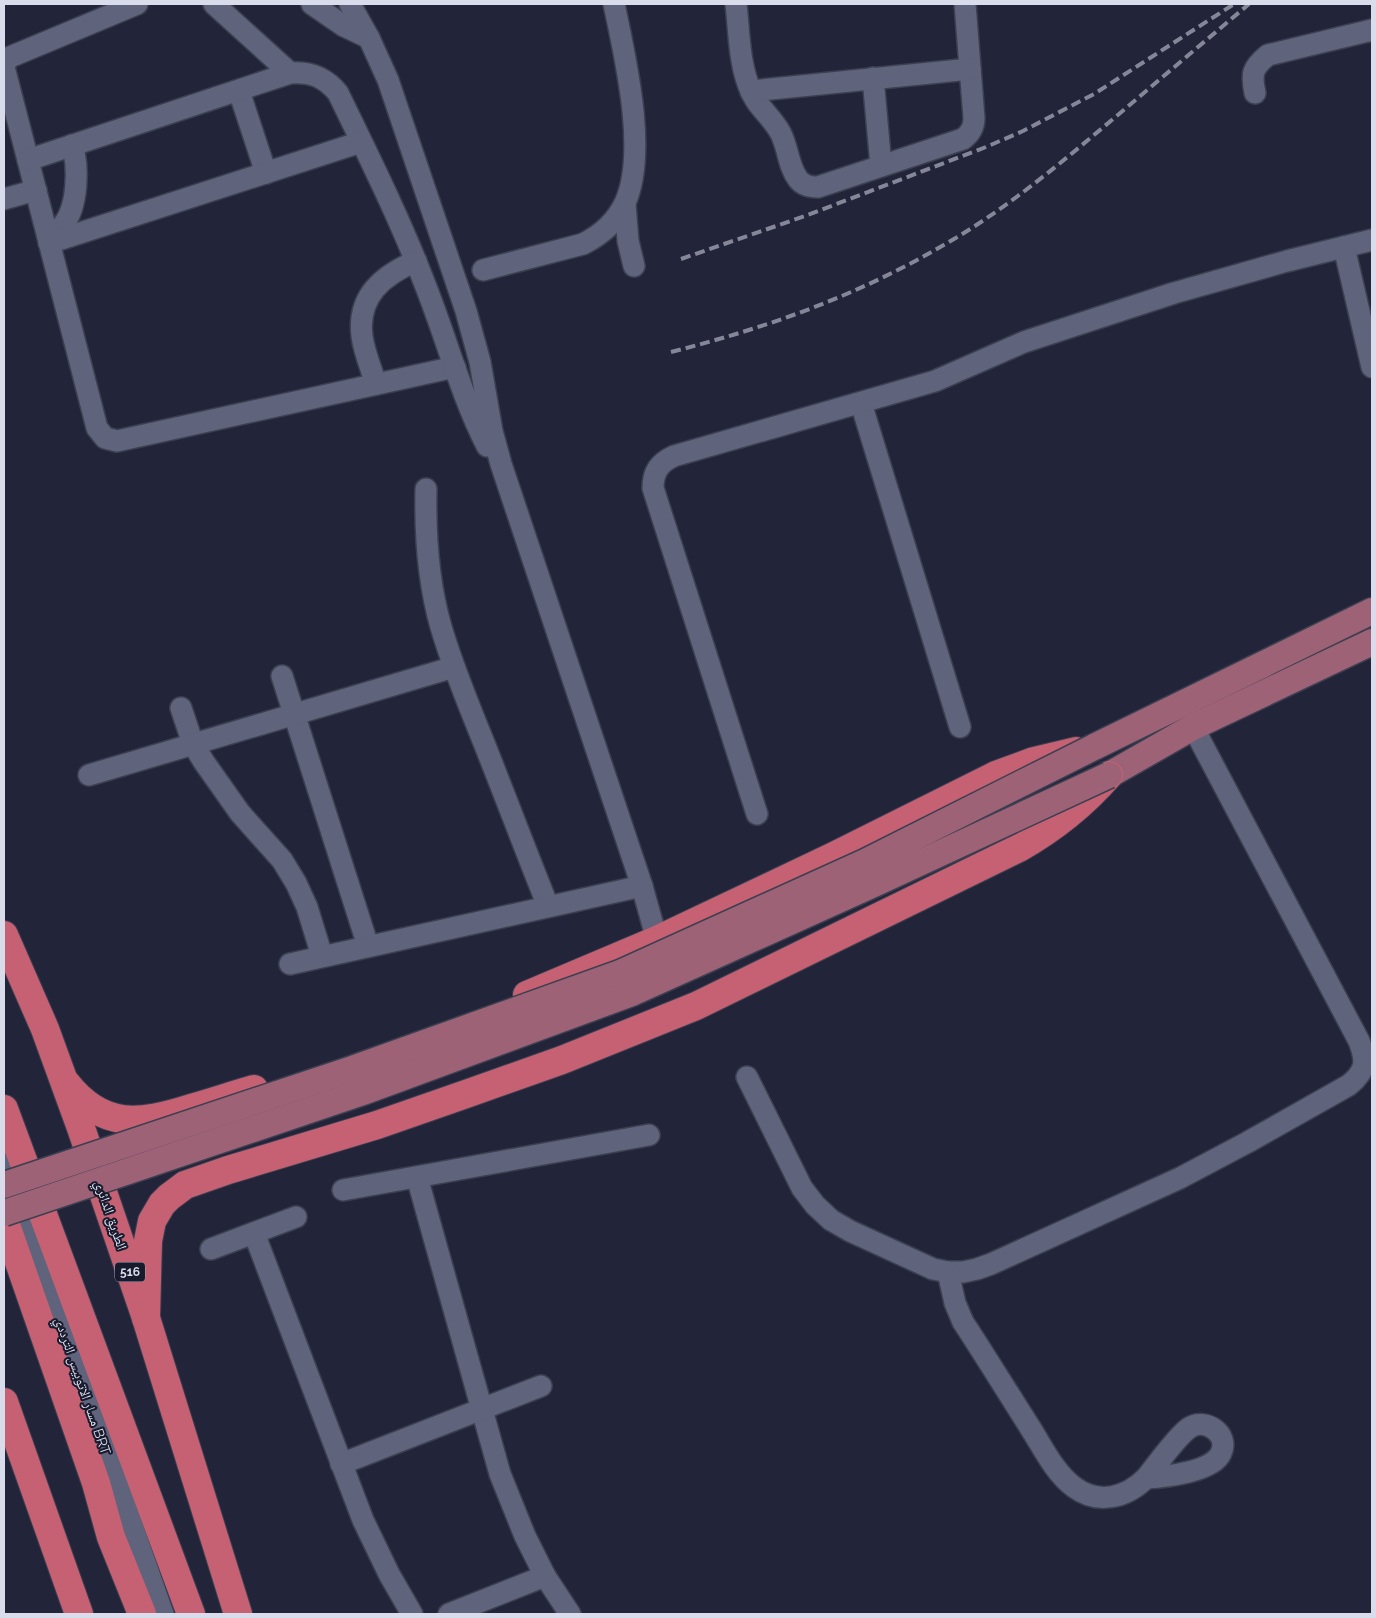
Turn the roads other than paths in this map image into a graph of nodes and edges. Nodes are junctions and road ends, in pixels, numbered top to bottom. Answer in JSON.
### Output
{"nodes":[{"id":1,"x":138,"y":4,"type":"edge"},
{"id":2,"x":214,"y":4,"type":"edge"},
{"id":3,"x":312,"y":4,"type":"edge"},
{"id":4,"x":350,"y":4,"type":"edge"},
{"id":5,"x":614,"y":4,"type":"edge"},
{"id":6,"x":736,"y":4,"type":"edge"},
{"id":7,"x":965,"y":4,"type":"edge"},
{"id":8,"x":1372,"y":30,"type":"edge"},
{"id":9,"x":369,"y":38,"type":"junction"},
{"id":10,"x":970,"y":69,"type":"junction"},
{"id":11,"x":5,"y":73,"type":"edge"},
{"id":12,"x":290,"y":74,"type":"junction"},
{"id":13,"x":873,"y":78,"type":"junction"},
{"id":14,"x":239,"y":90,"type":"junction"},
{"id":15,"x":750,"y":91,"type":"junction"},
{"id":16,"x":1255,"y":93,"type":"dead end"},
{"id":17,"x":362,"y":142,"type":"junction"},
{"id":18,"x":72,"y":145,"type":"junction"},
{"id":19,"x":28,"y":160,"type":"junction"},
{"id":20,"x":881,"y":166,"type":"junction"},
{"id":21,"x":266,"y":173,"type":"junction"},
{"id":22,"x":36,"y":190,"type":"junction"},
{"id":23,"x":4,"y":200,"type":"edge"},
{"id":24,"x":625,"y":204,"type":"junction"},
{"id":25,"x":48,"y":240,"type":"junction"},
{"id":26,"x":1372,"y":240,"type":"edge"},
{"id":27,"x":1344,"y":247,"type":"junction"},
{"id":28,"x":416,"y":261,"type":"junction"},
{"id":29,"x":634,"y":266,"type":"dead end"},
{"id":30,"x":483,"y":270,"type":"dead end"},
{"id":31,"x":455,"y":367,"type":"junction"},
{"id":32,"x":1372,"y":367,"type":"edge"},
{"id":33,"x":376,"y":384,"type":"junction"},
{"id":34,"x":861,"y":403,"type":"junction"},
{"id":35,"x":506,"y":480,"type":"junction"},
{"id":36,"x":426,"y":489,"type":"dead end"},
{"id":37,"x":1372,"y":611,"type":"edge"},
{"id":38,"x":1372,"y":642,"type":"edge"},
{"id":39,"x":454,"y":667,"type":"junction"},
{"id":40,"x":282,"y":676,"type":"dead end"},
{"id":41,"x":181,"y":708,"type":"dead end"},
{"id":42,"x":294,"y":714,"type":"junction"},
{"id":43,"x":960,"y":727,"type":"dead end"},
{"id":44,"x":1193,"y":727,"type":"junction"},
{"id":45,"x":193,"y":744,"type":"junction"},
{"id":46,"x":1094,"y":747,"type":"junction"},
{"id":47,"x":89,"y":774,"type":"dead end"},
{"id":48,"x":1109,"y":775,"type":"junction"},
{"id":49,"x":757,"y":814,"type":"dead end"},
{"id":50,"x":642,"y":886,"type":"junction"},
{"id":51,"x":548,"y":906,"type":"junction"},
{"id":52,"x":4,"y":935,"type":"edge"},
{"id":53,"x":656,"y":940,"type":"junction"},
{"id":54,"x":368,"y":946,"type":"junction"},
{"id":55,"x":322,"y":956,"type":"junction"},
{"id":56,"x":290,"y":964,"type":"dead end"},
{"id":57,"x":746,"y":1077,"type":"dead end"},
{"id":58,"x":66,"y":1083,"type":"junction"},
{"id":59,"x":200,"y":1105,"type":"junction"},
{"id":60,"x":4,"y":1109,"type":"edge"},
{"id":61,"x":650,"y":1135,"type":"dead end"},
{"id":62,"x":4,"y":1157,"type":"edge"},
{"id":63,"x":228,"y":1170,"type":"junction"},
{"id":64,"x":417,"y":1177,"type":"junction"},
{"id":65,"x":4,"y":1185,"type":"edge"},
{"id":66,"x":343,"y":1190,"type":"dead end"},
{"id":67,"x":4,"y":1212,"type":"edge"},
{"id":68,"x":296,"y":1217,"type":"dead end"},
{"id":69,"x":4,"y":1219,"type":"edge"},
{"id":70,"x":254,"y":1233,"type":"junction"},
{"id":71,"x":210,"y":1249,"type":"dead end"},
{"id":72,"x":948,"y":1272,"type":"junction"},
{"id":73,"x":146,"y":1318,"type":"junction"},
{"id":74,"x":541,"y":1386,"type":"dead end"},
{"id":75,"x":4,"y":1402,"type":"edge"},
{"id":76,"x":483,"y":1409,"type":"junction"},
{"id":77,"x":341,"y":1464,"type":"junction"},
{"id":78,"x":1146,"y":1478,"type":"dead end"},
{"id":79,"x":111,"y":1537,"type":"junction"},
{"id":80,"x":546,"y":1576,"type":"junction"},
{"id":81,"x":79,"y":1614,"type":"edge"},
{"id":82,"x":121,"y":1614,"type":"edge"},
{"id":83,"x":142,"y":1614,"type":"edge"},
{"id":84,"x":163,"y":1614,"type":"edge"},
{"id":85,"x":191,"y":1614,"type":"edge"},
{"id":86,"x":238,"y":1614,"type":"edge"},
{"id":87,"x":412,"y":1614,"type":"edge"},
{"id":88,"x":449,"y":1614,"type":"edge"},
{"id":89,"x":570,"y":1614,"type":"edge"}],
"edges":[{"from":1,"to":11,"type":"lane"},
{"from":2,"to":12,"type":"lane"},
{"from":3,"to":9,"type":"lane"},
{"from":4,"to":9,"type":"lane"},
{"from":5,"to":24,"type":"lane"},
{"from":6,"to":15,"type":"lane"},
{"from":7,"to":10,"type":"lane"},
{"from":8,"to":16,"type":"lane"},
{"from":9,"to":35,"type":"lane"},
{"from":10,"to":13,"type":"lane"},
{"from":10,"to":20,"type":"lane"},
{"from":11,"to":19,"type":"lane"},
{"from":12,"to":14,"type":"lane"},
{"from":12,"to":17,"type":"lane"},
{"from":13,"to":15,"type":"lane"},
{"from":13,"to":20,"type":"lane"},
{"from":14,"to":18,"type":"lane"},
{"from":14,"to":21,"type":"lane"},
{"from":15,"to":20,"type":"lane"},
{"from":17,"to":21,"type":"lane"},
{"from":17,"to":28,"type":"lane"},
{"from":18,"to":19,"type":"lane"},
{"from":18,"to":25,"type":"lane"},
{"from":19,"to":22,"type":"lane"},
{"from":21,"to":25,"type":"lane"},
{"from":22,"to":23,"type":"lane"},
{"from":22,"to":25,"type":"lane"},
{"from":24,"to":29,"type":"lane"},
{"from":24,"to":30,"type":"lane"},
{"from":25,"to":33,"type":"lane"},
{"from":26,"to":27,"type":"lane"},
{"from":27,"to":32,"type":"lane"},
{"from":27,"to":34,"type":"lane"},
{"from":28,"to":31,"type":"lane"},
{"from":28,"to":33,"type":"lane"},
{"from":31,"to":33,"type":"lane"},
{"from":31,"to":35,"type":"lane"},
{"from":34,"to":43,"type":"lane"},
{"from":34,"to":49,"type":"lane"},
{"from":35,"to":50,"type":"lane"},
{"from":36,"to":39,"type":"lane"},
{"from":37,"to":46,"type":"main road"},
{"from":38,"to":44,"type":"main road"},
{"from":39,"to":42,"type":"lane"},
{"from":39,"to":51,"type":"lane"},
{"from":40,"to":42,"type":"lane"},
{"from":41,"to":45,"type":"lane"},
{"from":42,"to":45,"type":"lane"},
{"from":42,"to":54,"type":"lane"},
{"from":44,"to":48,"type":"main road"},
{"from":44,"to":72,"type":"lane"},
{"from":45,"to":47,"type":"lane"},
{"from":45,"to":55,"type":"lane"},
{"from":46,"to":53,"type":"highway"},
{"from":46,"to":65,"type":"main road","bridge":true},
{"from":48,"to":63,"type":"highway"},
{"from":48,"to":67,"type":"main road","bridge":true},
{"from":50,"to":51,"type":"lane"},
{"from":50,"to":53,"type":"lane"},
{"from":51,"to":54,"type":"lane"},
{"from":52,"to":58,"type":"highway","name":"الطريق الدائري","number":"516"},
{"from":53,"to":59,"type":"highway"},
{"from":54,"to":55,"type":"lane"},
{"from":55,"to":56,"type":"lane"},
{"from":57,"to":72,"type":"lane"},
{"from":58,"to":59,"type":"highway"},
{"from":58,"to":73,"type":"highway","name":"الطريق الدائري","number":"516"},
{"from":59,"to":63,"type":"highway"},
{"from":60,"to":85,"type":"highway"},
{"from":61,"to":64,"type":"lane"},
{"from":62,"to":84,"type":"lane","name":"مسار الاتوبيس الترددي BRT"},
{"from":63,"to":73,"type":"highway"},
{"from":64,"to":66,"type":"lane"},
{"from":64,"to":76,"type":"lane"},
{"from":68,"to":70,"type":"lane"},
{"from":69,"to":79,"type":"highway"},
{"from":70,"to":71,"type":"lane"},
{"from":70,"to":77,"type":"lane"},
{"from":72,"to":78,"type":"lane"},
{"from":73,"to":86,"type":"highway","name":"الطريق الدائري","number":"516"},
{"from":74,"to":76,"type":"lane"},
{"from":75,"to":81,"type":"highway"},
{"from":76,"to":77,"type":"lane"},
{"from":76,"to":80,"type":"lane"},
{"from":77,"to":87,"type":"lane"},
{"from":79,"to":82,"type":"highway"},
{"from":79,"to":83,"type":"highway"},
{"from":80,"to":88,"type":"lane"},
{"from":80,"to":89,"type":"lane"}]}
